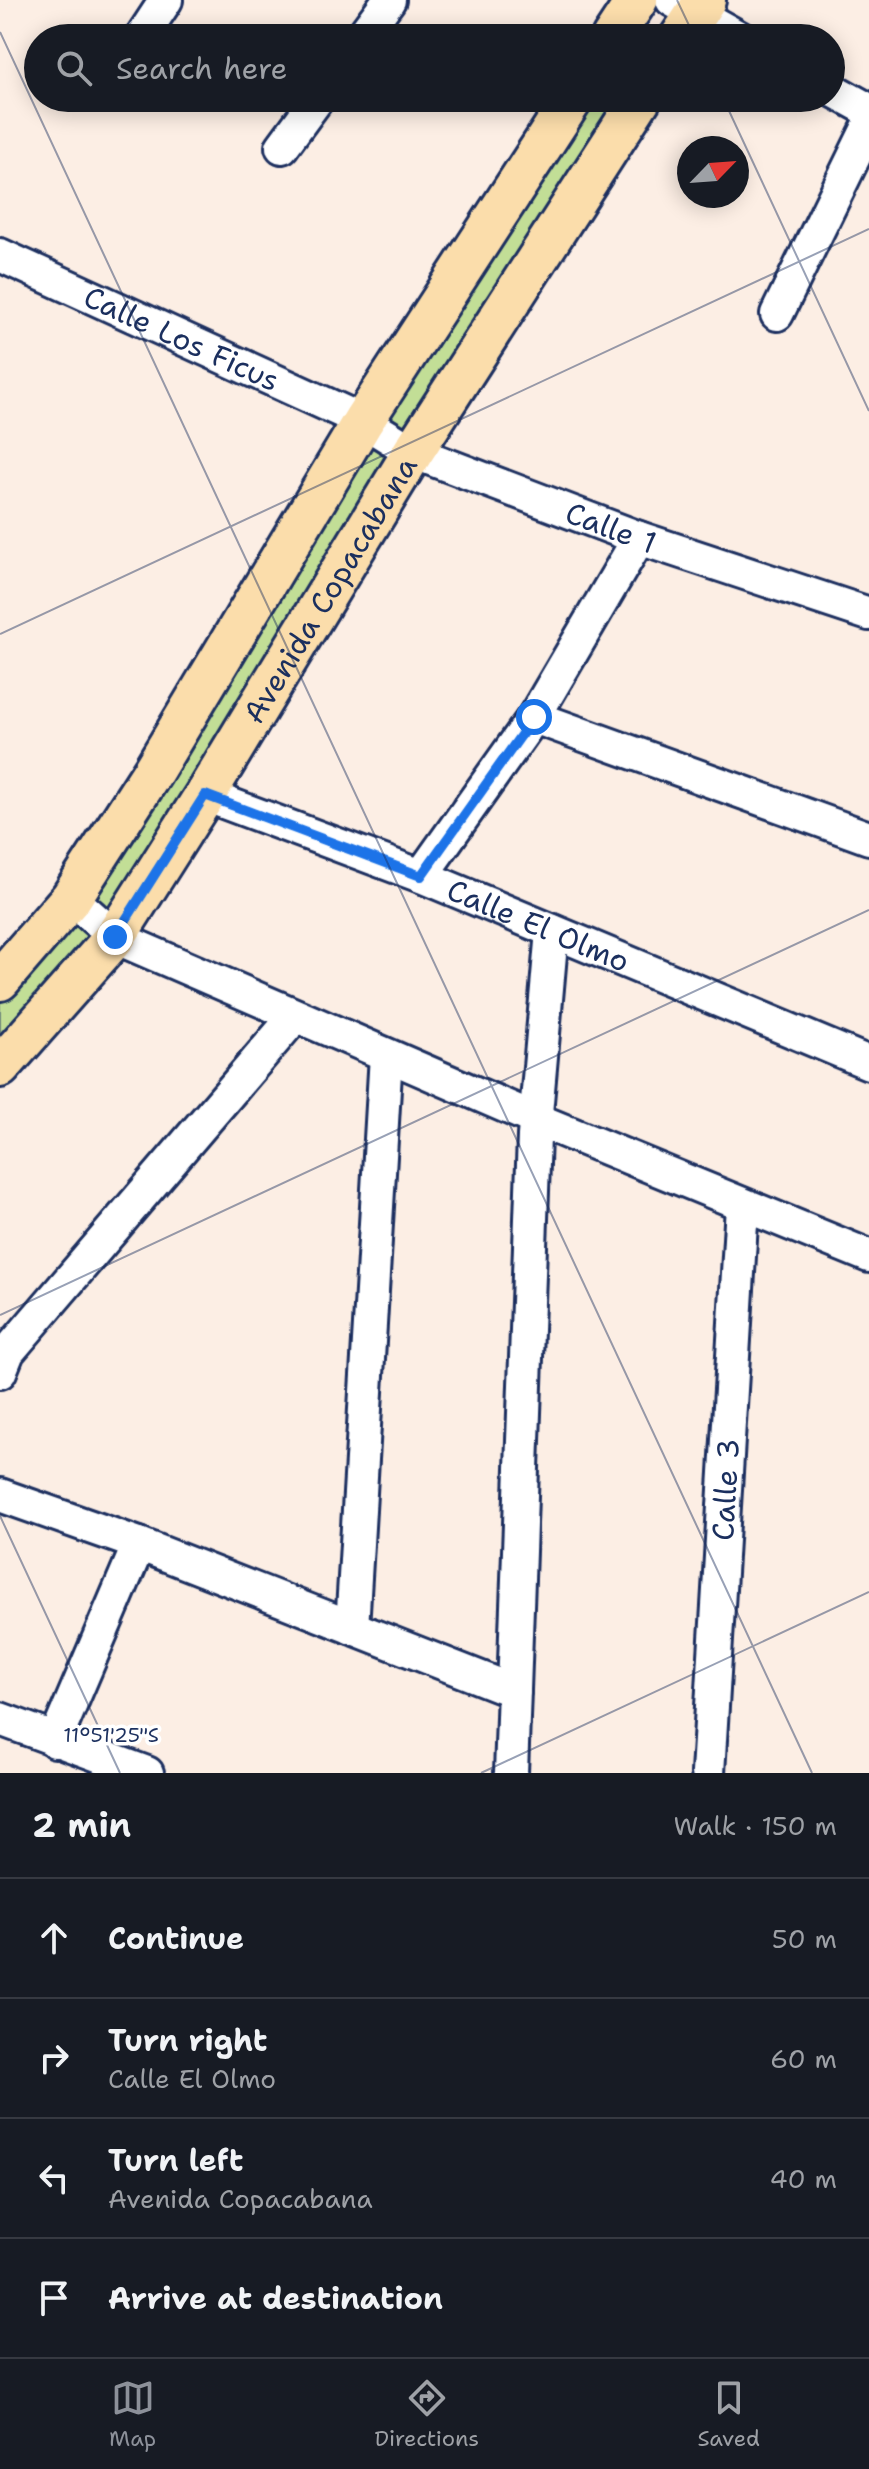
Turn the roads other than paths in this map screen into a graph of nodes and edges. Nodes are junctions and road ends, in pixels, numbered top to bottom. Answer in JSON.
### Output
{"nodes":[{"id":1,"x":166,"y":0,"type":"edge"},
{"id":2,"x":389,"y":0,"type":"edge"},
{"id":3,"x":637,"y":0,"type":"edge"},
{"id":4,"x":688,"y":13,"type":"edge"},
{"id":5,"x":150,"y":24,"type":"edge"},
{"id":6,"x":371,"y":24,"type":"edge"},
{"id":7,"x":621,"y":24,"type":"edge"},
{"id":8,"x":711,"y":24,"type":"edge"},
{"id":9,"x":845,"y":97,"type":"edge"},
{"id":10,"x":869,"y":110,"type":"edge"},
{"id":11,"x":308,"y":112,"type":"edge"},
{"id":12,"x":564,"y":112,"type":"edge"},
{"id":13,"x":632,"y":112,"type":"edge"},
{"id":14,"x":869,"y":126,"type":"edge"},
{"id":15,"x":282,"y":147,"type":"dead end"},
{"id":16,"x":0,"y":255,"type":"edge"},
{"id":17,"x":777,"y":314,"type":"dead end"},
{"id":18,"x":363,"y":421,"type":"junction"},
{"id":19,"x":413,"y":452,"type":"junction"},
{"id":20,"x":639,"y":538,"type":"junction"},
{"id":21,"x":869,"y":614,"type":"edge"},
{"id":22,"x":534,"y":717,"type":"junction"},
{"id":23,"x":205,"y":795,"type":"junction"},
{"id":24,"x":869,"y":838,"type":"edge"},
{"id":25,"x":421,"y":876,"type":"junction"},
{"id":26,"x":71,"y":898,"type":"junction"},
{"id":27,"x":552,"y":931,"type":"junction"},
{"id":28,"x":115,"y":937,"type":"junction"},
{"id":29,"x":0,"y":980,"type":"edge"},
{"id":30,"x":295,"y":1016,"type":"junction"},
{"id":31,"x":386,"y":1055,"type":"junction"},
{"id":32,"x":869,"y":1063,"type":"edge"},
{"id":33,"x":0,"y":1067,"type":"edge"},
{"id":34,"x":535,"y":1119,"type":"junction"},
{"id":35,"x":742,"y":1206,"type":"junction"},
{"id":36,"x":869,"y":1256,"type":"edge"},
{"id":37,"x":0,"y":1372,"type":"edge"},
{"id":38,"x":0,"y":1495,"type":"edge"},
{"id":39,"x":139,"y":1544,"type":"junction"},
{"id":40,"x":352,"y":1628,"type":"junction"},
{"id":41,"x":514,"y":1691,"type":"junction"},
{"id":42,"x":0,"y":1719,"type":"edge"},
{"id":43,"x":55,"y":1741,"type":"junction"},
{"id":44,"x":147,"y":1773,"type":"edge"},
{"id":45,"x":511,"y":1773,"type":"edge"},
{"id":46,"x":708,"y":1773,"type":"edge"}],
"edges":[{"from":1,"to":5,"type":"street"},
{"from":2,"to":6,"type":"street"},
{"from":3,"to":7,"type":"main road"},
{"from":4,"to":8,"type":"street"},
{"from":9,"to":10,"type":"street"},
{"from":11,"to":15,"type":"street"},
{"from":12,"to":18,"type":"main road","name":"Avenida Copacabana"},
{"from":13,"to":19,"type":"main road","name":"Avenida Copacabana"},
{"from":14,"to":17,"type":"street"},
{"from":16,"to":18,"type":"street","name":"Calle Los Ficus"},
{"from":18,"to":19,"type":"street","name":"Calle 1"},
{"from":18,"to":26,"type":"main road","name":"Avenida Copacabana"},
{"from":19,"to":20,"type":"street","name":"Calle 1"},
{"from":19,"to":23,"type":"main road","name":"Avenida Copacabana"},
{"from":20,"to":21,"type":"street","name":"Calle 1"},
{"from":20,"to":22,"type":"street"},
{"from":22,"to":24,"type":"street"},
{"from":22,"to":25,"type":"street"},
{"from":23,"to":25,"type":"street","name":"Calle El Olmo"},
{"from":23,"to":28,"type":"main road","name":"Avenida Copacabana"},
{"from":25,"to":27,"type":"street","name":"Calle El Olmo"},
{"from":26,"to":28,"type":"street"},
{"from":26,"to":29,"type":"main road","name":"Avenida Copacabana"},
{"from":27,"to":32,"type":"street","name":"Calle El Olmo"},
{"from":27,"to":34,"type":"street"},
{"from":28,"to":30,"type":"street"},
{"from":28,"to":33,"type":"main road","name":"Avenida Copacabana"},
{"from":30,"to":31,"type":"street"},
{"from":30,"to":37,"type":"street"},
{"from":31,"to":34,"type":"street"},
{"from":31,"to":40,"type":"street"},
{"from":34,"to":35,"type":"street"},
{"from":34,"to":41,"type":"street"},
{"from":35,"to":36,"type":"street"},
{"from":35,"to":46,"type":"street","name":"Calle 3"},
{"from":38,"to":39,"type":"street"},
{"from":39,"to":40,"type":"street"},
{"from":39,"to":43,"type":"street"},
{"from":40,"to":41,"type":"street"},
{"from":41,"to":45,"type":"street"},
{"from":42,"to":43,"type":"street"},
{"from":43,"to":44,"type":"street"}]}
